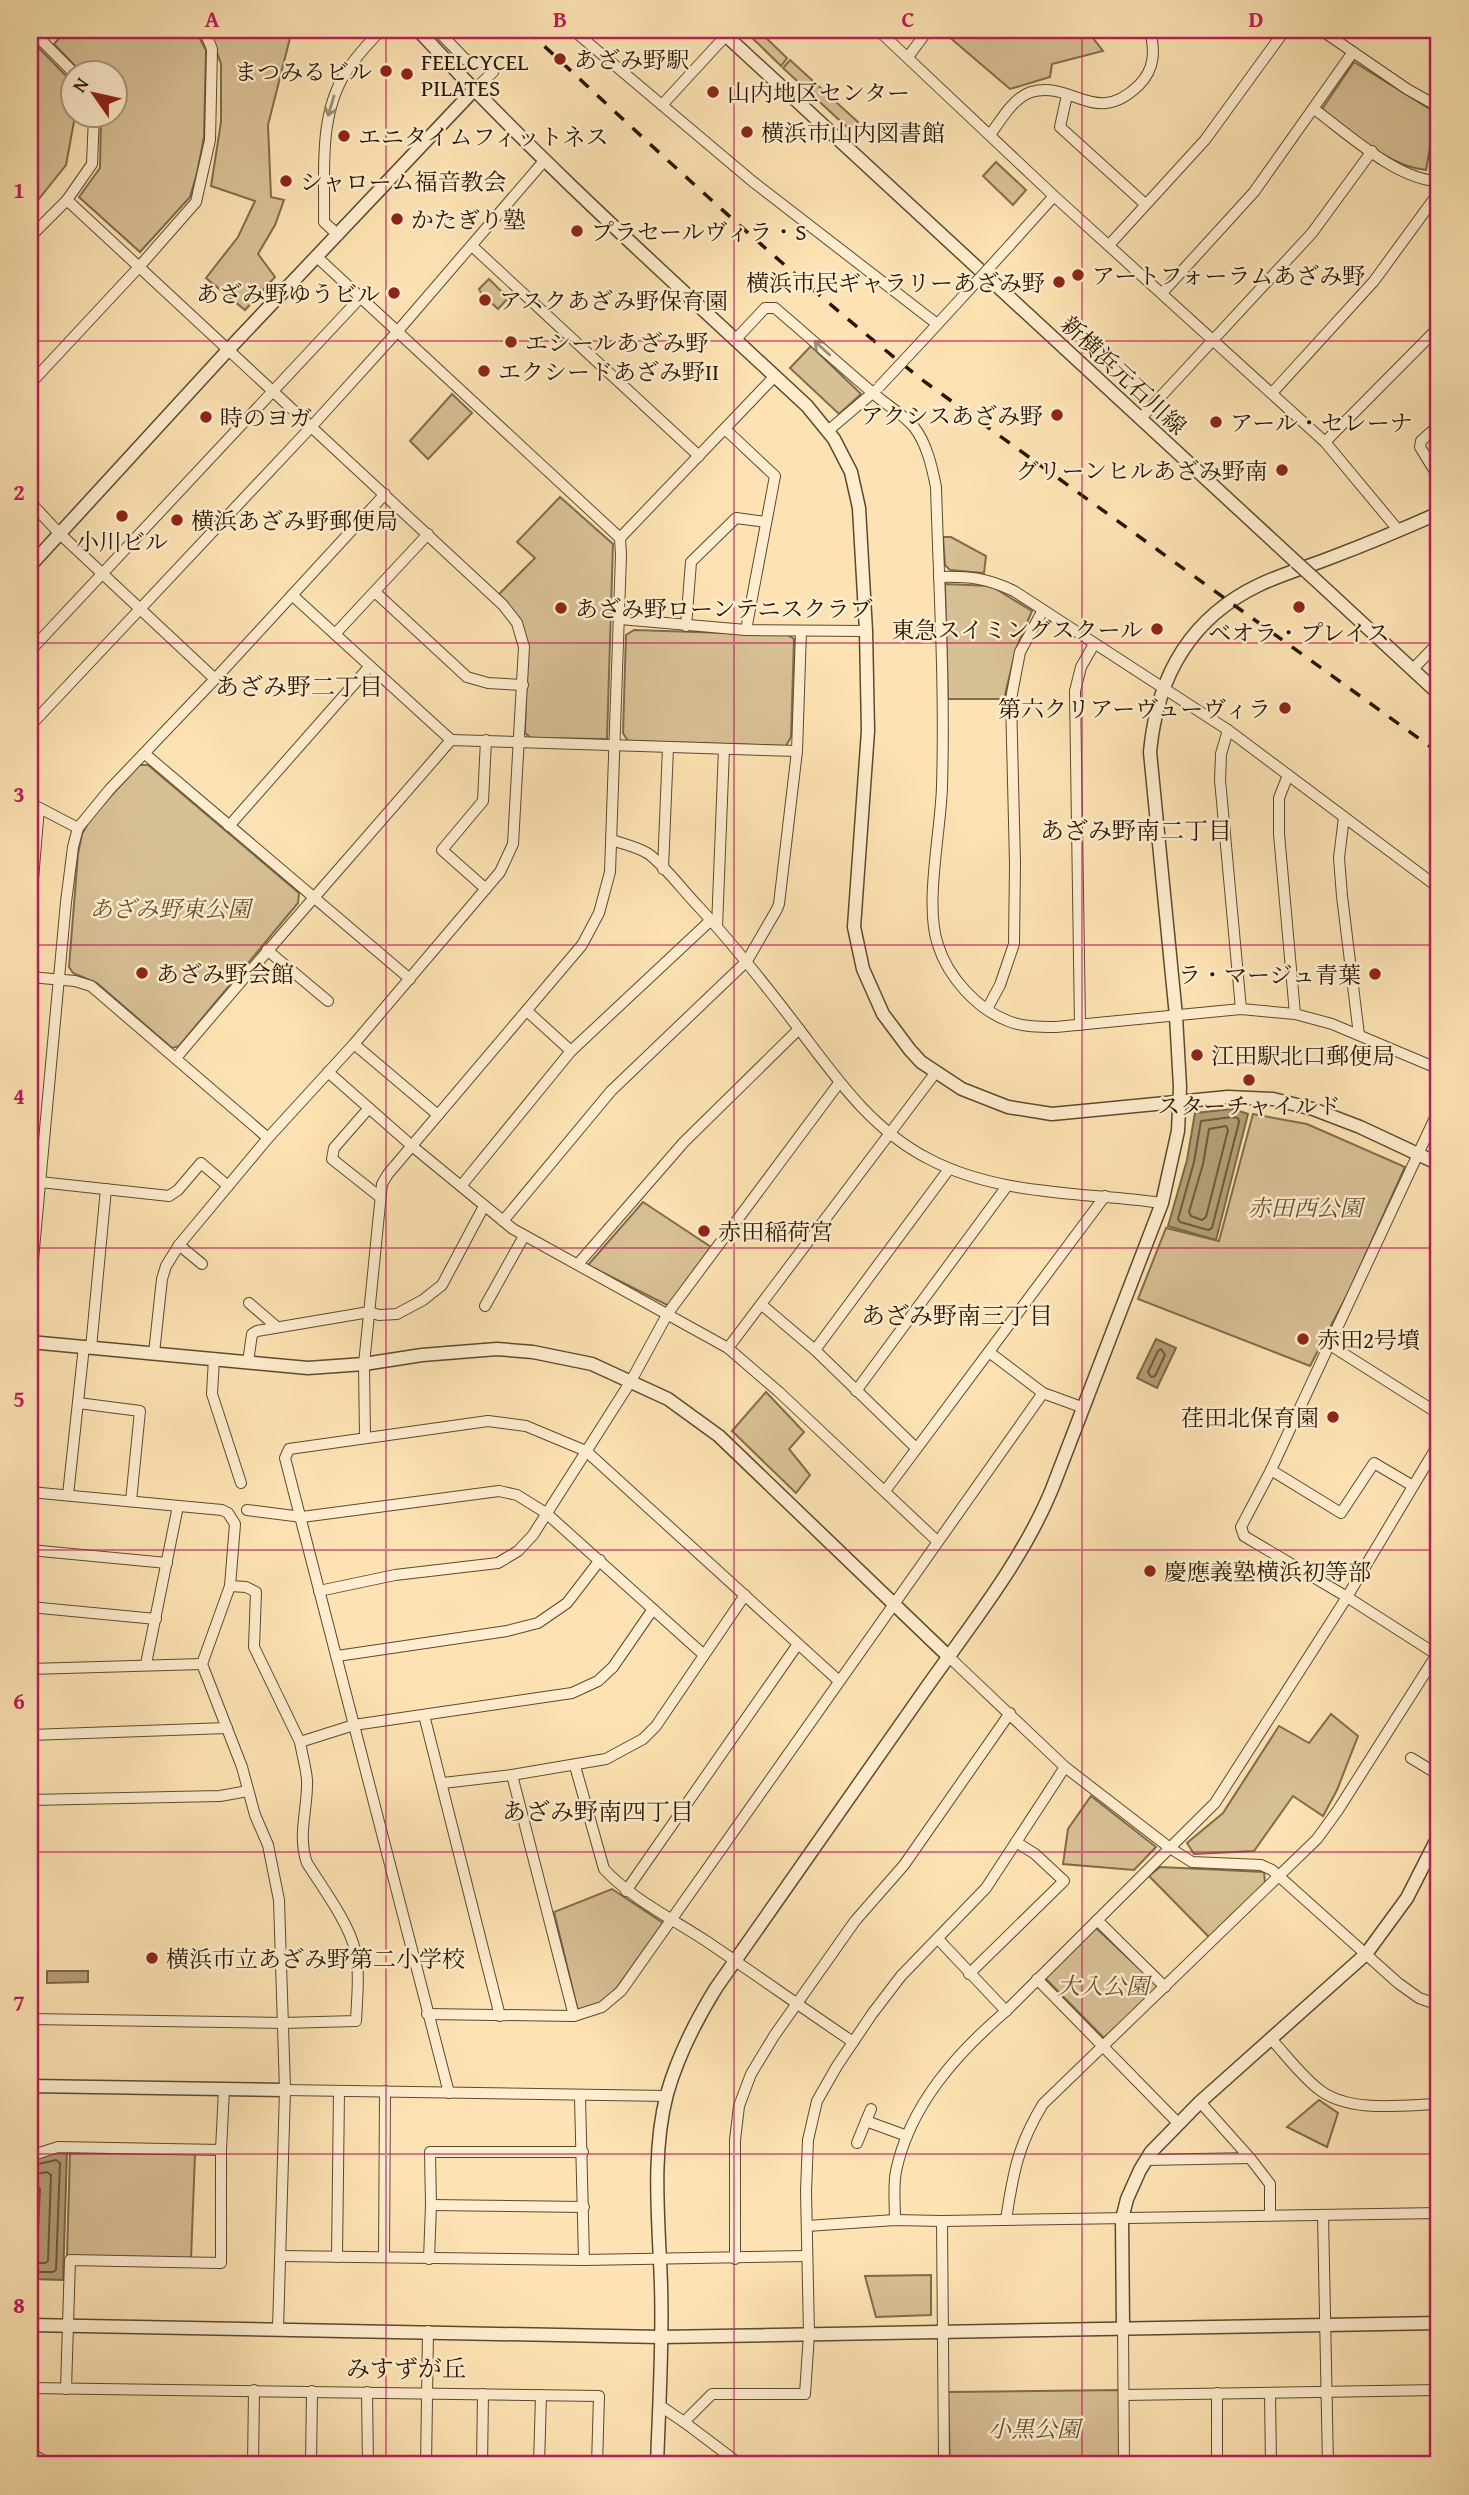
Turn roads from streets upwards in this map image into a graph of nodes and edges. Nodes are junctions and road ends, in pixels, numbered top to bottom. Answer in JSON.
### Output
{"nodes":[{"id":1,"x":204,"y":30,"type":"edge"},
{"id":2,"x":381,"y":30,"type":"edge"},
{"id":3,"x":418,"y":30,"type":"edge"},
{"id":4,"x":437,"y":30,"type":"edge"},
{"id":5,"x":573,"y":30,"type":"edge"},
{"id":6,"x":878,"y":30,"type":"edge"},
{"id":7,"x":928,"y":30,"type":"edge"},
{"id":8,"x":1150,"y":30,"type":"edge"},
{"id":9,"x":1284,"y":30,"type":"edge"},
{"id":10,"x":1321,"y":30,"type":"edge"},
{"id":11,"x":726,"y":32,"type":"edge"},
{"id":12,"x":30,"y":34,"type":"edge"},
{"id":13,"x":1353,"y":52,"type":"junction"},
{"id":14,"x":908,"y":57,"type":"junction"},
{"id":15,"x":61,"y":60,"type":"edge"},
{"id":16,"x":474,"y":90,"type":"junction"},
{"id":17,"x":1067,"y":95,"type":"junction"},
{"id":18,"x":662,"y":105,"type":"junction"},
{"id":19,"x":1439,"y":107,"type":"edge"},
{"id":20,"x":1314,"y":109,"type":"junction"},
{"id":21,"x":93,"y":130,"type":"edge"},
{"id":22,"x":990,"y":135,"type":"junction"},
{"id":23,"x":1372,"y":151,"type":"junction"},
{"id":24,"x":544,"y":161,"type":"junction"},
{"id":25,"x":1439,"y":181,"type":"edge"},
{"id":26,"x":1439,"y":192,"type":"edge"},
{"id":27,"x":1054,"y":195,"type":"junction"},
{"id":28,"x":67,"y":200,"type":"junction"},
{"id":29,"x":1146,"y":204,"type":"junction"},
{"id":30,"x":338,"y":235,"type":"junction"},
{"id":31,"x":30,"y":237,"type":"edge"},
{"id":32,"x":1110,"y":244,"type":"junction"},
{"id":33,"x":472,"y":246,"type":"junction"},
{"id":34,"x":317,"y":257,"type":"junction"},
{"id":35,"x":139,"y":267,"type":"junction"},
{"id":36,"x":1162,"y":293,"type":"junction"},
{"id":37,"x":361,"y":297,"type":"junction"},
{"id":38,"x":937,"y":324,"type":"junction"},
{"id":39,"x":1439,"y":327,"type":"edge"},
{"id":40,"x":397,"y":332,"type":"junction"},
{"id":41,"x":736,"y":339,"type":"junction"},
{"id":42,"x":1213,"y":340,"type":"junction"},
{"id":43,"x":228,"y":350,"type":"junction"},
{"id":44,"x":775,"y":376,"type":"junction"},
{"id":45,"x":30,"y":383,"type":"edge"},
{"id":46,"x":876,"y":390,"type":"junction"},
{"id":47,"x":274,"y":391,"type":"junction"},
{"id":48,"x":1273,"y":393,"type":"junction"},
{"id":49,"x":1140,"y":419,"type":"junction"},
{"id":50,"x":1439,"y":425,"type":"edge"},
{"id":51,"x":312,"y":426,"type":"junction"},
{"id":52,"x":725,"y":429,"type":"junction"},
{"id":53,"x":829,"y":430,"type":"junction"},
{"id":54,"x":1325,"y":442,"type":"junction"},
{"id":55,"x":699,"y":456,"type":"junction"},
{"id":56,"x":1439,"y":478,"type":"edge"},
{"id":57,"x":385,"y":494,"type":"junction"},
{"id":58,"x":30,"y":502,"type":"edge"},
{"id":59,"x":1439,"y":513,"type":"edge"},
{"id":60,"x":766,"y":522,"type":"junction"},
{"id":61,"x":1399,"y":531,"type":"junction"},
{"id":62,"x":60,"y":534,"type":"junction"},
{"id":63,"x":428,"y":534,"type":"junction"},
{"id":64,"x":620,"y":538,"type":"junction"},
{"id":65,"x":30,"y":566,"type":"edge"},
{"id":66,"x":104,"y":574,"type":"junction"},
{"id":67,"x":939,"y":577,"type":"junction"},
{"id":68,"x":374,"y":592,"type":"junction"},
{"id":69,"x":292,"y":595,"type":"junction"},
{"id":70,"x":141,"y":609,"type":"junction"},
{"id":71,"x":1043,"y":610,"type":"junction"},
{"id":72,"x":620,"y":619,"type":"junction"},
{"id":73,"x":686,"y":626,"type":"junction"},
{"id":74,"x":746,"y":630,"type":"junction"},
{"id":75,"x":801,"y":631,"type":"junction"},
{"id":76,"x":866,"y":631,"type":"junction"},
{"id":77,"x":335,"y":634,"type":"junction"},
{"id":78,"x":1439,"y":642,"type":"edge"},
{"id":79,"x":1094,"y":644,"type":"junction"},
{"id":80,"x":30,"y":651,"type":"edge"},
{"id":81,"x":370,"y":666,"type":"junction"},
{"id":82,"x":1413,"y":669,"type":"junction"},
{"id":83,"x":215,"y":679,"type":"junction"},
{"id":84,"x":523,"y":685,"type":"junction"},
{"id":85,"x":1162,"y":688,"type":"junction"},
{"id":86,"x":1439,"y":694,"type":"edge"},
{"id":87,"x":30,"y":726,"type":"edge"},
{"id":88,"x":1228,"y":730,"type":"junction"},
{"id":89,"x":450,"y":740,"type":"junction"},
{"id":90,"x":486,"y":740,"type":"junction"},
{"id":91,"x":520,"y":742,"type":"junction"},
{"id":92,"x":615,"y":744,"type":"junction"},
{"id":93,"x":668,"y":747,"type":"junction"},
{"id":94,"x":724,"y":749,"type":"junction"},
{"id":95,"x":797,"y":751,"type":"junction"},
{"id":96,"x":145,"y":754,"type":"junction"},
{"id":97,"x":1287,"y":775,"type":"junction"},
{"id":98,"x":35,"y":805,"type":"edge"},
{"id":99,"x":1344,"y":817,"type":"junction"},
{"id":100,"x":229,"y":826,"type":"junction"},
{"id":101,"x":78,"y":828,"type":"junction"},
{"id":102,"x":612,"y":840,"type":"junction"},
{"id":103,"x":663,"y":869,"type":"junction"},
{"id":104,"x":486,"y":888,"type":"junction"},
{"id":105,"x":1439,"y":888,"type":"edge"},
{"id":106,"x":315,"y":899,"type":"junction"},
{"id":107,"x":30,"y":915,"type":"edge"},
{"id":108,"x":714,"y":923,"type":"junction"},
{"id":109,"x":267,"y":950,"type":"junction"},
{"id":110,"x":747,"y":961,"type":"junction"},
{"id":111,"x":30,"y":977,"type":"edge"},
{"id":112,"x":410,"y":979,"type":"junction"},
{"id":113,"x":60,"y":980,"type":"junction"},
{"id":114,"x":328,"y":1001,"type":"dead end"},
{"id":115,"x":987,"y":1009,"type":"junction"},
{"id":116,"x":1241,"y":1009,"type":"junction"},
{"id":117,"x":527,"y":1011,"type":"junction"},
{"id":118,"x":1295,"y":1014,"type":"junction"},
{"id":119,"x":1176,"y":1016,"type":"junction"},
{"id":120,"x":1080,"y":1025,"type":"junction"},
{"id":121,"x":799,"y":1029,"type":"junction"},
{"id":122,"x":1359,"y":1035,"type":"junction"},
{"id":123,"x":354,"y":1044,"type":"junction"},
{"id":124,"x":571,"y":1051,"type":"junction"},
{"id":125,"x":176,"y":1058,"type":"junction"},
{"id":126,"x":1439,"y":1069,"type":"edge"},
{"id":127,"x":328,"y":1072,"type":"junction"},
{"id":128,"x":936,"y":1072,"type":"junction"},
{"id":129,"x":839,"y":1083,"type":"junction"},
{"id":130,"x":1180,"y":1103,"type":"junction"},
{"id":131,"x":369,"y":1108,"type":"junction"},
{"id":132,"x":1439,"y":1109,"type":"edge"},
{"id":133,"x":438,"y":1115,"type":"junction"},
{"id":134,"x":888,"y":1133,"type":"junction"},
{"id":135,"x":268,"y":1138,"type":"junction"},
{"id":136,"x":412,"y":1146,"type":"junction"},
{"id":137,"x":1418,"y":1155,"type":"junction"},
{"id":138,"x":1439,"y":1164,"type":"edge"},
{"id":139,"x":949,"y":1169,"type":"junction"},
{"id":140,"x":40,"y":1182,"type":"junction"},
{"id":141,"x":1007,"y":1185,"type":"junction"},
{"id":142,"x":228,"y":1186,"type":"junction"},
{"id":143,"x":461,"y":1186,"type":"junction"},
{"id":144,"x":106,"y":1189,"type":"junction"},
{"id":145,"x":1105,"y":1196,"type":"junction"},
{"id":146,"x":380,"y":1197,"type":"junction"},
{"id":147,"x":1162,"y":1203,"type":"junction"},
{"id":148,"x":484,"y":1206,"type":"junction"},
{"id":149,"x":503,"y":1221,"type":"junction"},
{"id":150,"x":524,"y":1236,"type":"junction"},
{"id":151,"x":179,"y":1245,"type":"junction"},
{"id":152,"x":202,"y":1264,"type":"dead end"},
{"id":153,"x":578,"y":1264,"type":"junction"},
{"id":154,"x":30,"y":1292,"type":"edge"},
{"id":155,"x":249,"y":1303,"type":"dead end"},
{"id":156,"x":762,"y":1305,"type":"junction"},
{"id":157,"x":485,"y":1306,"type":"dead end"},
{"id":158,"x":369,"y":1312,"type":"junction"},
{"id":159,"x":668,"y":1313,"type":"junction"},
{"id":160,"x":277,"y":1327,"type":"junction"},
{"id":161,"x":30,"y":1342,"type":"edge"},
{"id":162,"x":1330,"y":1345,"type":"junction"},
{"id":163,"x":88,"y":1347,"type":"junction"},
{"id":164,"x":728,"y":1348,"type":"junction"},
{"id":165,"x":815,"y":1350,"type":"junction"},
{"id":166,"x":989,"y":1352,"type":"junction"},
{"id":167,"x":155,"y":1353,"type":"junction"},
{"id":168,"x":214,"y":1358,"type":"junction"},
{"id":169,"x":248,"y":1362,"type":"junction"},
{"id":170,"x":364,"y":1364,"type":"junction"},
{"id":171,"x":631,"y":1381,"type":"junction"},
{"id":172,"x":856,"y":1391,"type":"junction"},
{"id":173,"x":1044,"y":1393,"type":"junction"},
{"id":174,"x":78,"y":1403,"type":"junction"},
{"id":175,"x":1084,"y":1408,"type":"junction"},
{"id":176,"x":1439,"y":1414,"type":"edge"},
{"id":177,"x":365,"y":1437,"type":"junction"},
{"id":178,"x":1439,"y":1443,"type":"edge"},
{"id":179,"x":916,"y":1448,"type":"junction"},
{"id":180,"x":586,"y":1451,"type":"junction"},
{"id":181,"x":1271,"y":1471,"type":"junction"},
{"id":182,"x":242,"y":1483,"type":"dead end"},
{"id":183,"x":1413,"y":1486,"type":"junction"},
{"id":184,"x":30,"y":1492,"type":"edge"},
{"id":185,"x":885,"y":1492,"type":"junction"},
{"id":186,"x":68,"y":1495,"type":"junction"},
{"id":187,"x":131,"y":1501,"type":"junction"},
{"id":188,"x":178,"y":1506,"type":"junction"},
{"id":189,"x":247,"y":1510,"type":"dead end"},
{"id":190,"x":546,"y":1513,"type":"junction"},
{"id":191,"x":302,"y":1517,"type":"junction"},
{"id":192,"x":937,"y":1541,"type":"junction"},
{"id":193,"x":30,"y":1550,"type":"edge"},
{"id":194,"x":600,"y":1560,"type":"junction"},
{"id":195,"x":167,"y":1563,"type":"junction"},
{"id":196,"x":230,"y":1586,"type":"junction"},
{"id":197,"x":319,"y":1591,"type":"junction"},
{"id":198,"x":745,"y":1595,"type":"junction"},
{"id":199,"x":1347,"y":1597,"type":"junction"},
{"id":200,"x":894,"y":1603,"type":"junction"},
{"id":201,"x":30,"y":1607,"type":"edge"},
{"id":202,"x":653,"y":1609,"type":"junction"},
{"id":203,"x":156,"y":1619,"type":"junction"},
{"id":204,"x":798,"y":1644,"type":"junction"},
{"id":205,"x":1438,"y":1654,"type":"edge"},
{"id":206,"x":704,"y":1655,"type":"junction"},
{"id":207,"x":337,"y":1656,"type":"junction"},
{"id":208,"x":948,"y":1656,"type":"junction"},
{"id":209,"x":146,"y":1664,"type":"junction"},
{"id":210,"x":202,"y":1664,"type":"junction"},
{"id":211,"x":30,"y":1669,"type":"edge"},
{"id":212,"x":839,"y":1681,"type":"junction"},
{"id":213,"x":1010,"y":1713,"type":"junction"},
{"id":214,"x":424,"y":1715,"type":"junction"},
{"id":215,"x":355,"y":1725,"type":"junction"},
{"id":216,"x":227,"y":1727,"type":"junction"},
{"id":217,"x":30,"y":1735,"type":"edge"},
{"id":218,"x":300,"y":1742,"type":"junction"},
{"id":219,"x":1411,"y":1758,"type":"dead end"},
{"id":220,"x":575,"y":1766,"type":"junction"},
{"id":221,"x":1065,"y":1767,"type":"junction"},
{"id":222,"x":512,"y":1775,"type":"junction"},
{"id":223,"x":1439,"y":1775,"type":"edge"},
{"id":224,"x":443,"y":1783,"type":"junction"},
{"id":225,"x":248,"y":1791,"type":"junction"},
{"id":226,"x":30,"y":1800,"type":"edge"},
{"id":227,"x":1439,"y":1835,"type":"edge"},
{"id":228,"x":1016,"y":1842,"type":"junction"},
{"id":229,"x":1170,"y":1847,"type":"junction"},
{"id":230,"x":1280,"y":1876,"type":"junction"},
{"id":231,"x":626,"y":1891,"type":"junction"},
{"id":232,"x":672,"y":1919,"type":"junction"},
{"id":233,"x":1097,"y":1920,"type":"junction"},
{"id":234,"x":937,"y":1939,"type":"junction"},
{"id":235,"x":1366,"y":1954,"type":"junction"},
{"id":236,"x":735,"y":1961,"type":"junction"},
{"id":237,"x":969,"y":1973,"type":"junction"},
{"id":238,"x":1037,"y":1979,"type":"junction"},
{"id":239,"x":1165,"y":1987,"type":"junction"},
{"id":240,"x":796,"y":2003,"type":"junction"},
{"id":241,"x":1439,"y":2005,"type":"edge"},
{"id":242,"x":1006,"y":2011,"type":"junction"},
{"id":243,"x":427,"y":2014,"type":"junction"},
{"id":244,"x":500,"y":2016,"type":"junction"},
{"id":245,"x":574,"y":2016,"type":"junction"},
{"id":246,"x":30,"y":2019,"type":"edge"},
{"id":247,"x":283,"y":2023,"type":"junction"},
{"id":248,"x":1271,"y":2039,"type":"junction"},
{"id":249,"x":853,"y":2042,"type":"junction"},
{"id":250,"x":1104,"y":2045,"type":"junction"},
{"id":251,"x":30,"y":2086,"type":"edge"},
{"id":252,"x":224,"y":2089,"type":"junction"},
{"id":253,"x":285,"y":2090,"type":"junction"},
{"id":254,"x":340,"y":2091,"type":"junction"},
{"id":255,"x":385,"y":2091,"type":"junction"},
{"id":256,"x":449,"y":2093,"type":"junction"},
{"id":257,"x":667,"y":2096,"type":"junction"},
{"id":258,"x":580,"y":2097,"type":"junction"},
{"id":259,"x":1200,"y":2102,"type":"junction"},
{"id":260,"x":1439,"y":2104,"type":"edge"},
{"id":261,"x":870,"y":2109,"type":"dead end"},
{"id":262,"x":866,"y":2121,"type":"junction"},
{"id":263,"x":1178,"y":2123,"type":"junction"},
{"id":264,"x":907,"y":2136,"type":"junction"},
{"id":265,"x":857,"y":2143,"type":"dead end"},
{"id":266,"x":221,"y":2150,"type":"junction"},
{"id":267,"x":583,"y":2152,"type":"junction"},
{"id":268,"x":30,"y":2156,"type":"edge"},
{"id":269,"x":1250,"y":2158,"type":"junction"},
{"id":270,"x":1147,"y":2160,"type":"junction"},
{"id":271,"x":431,"y":2205,"type":"junction"},
{"id":272,"x":584,"y":2207,"type":"junction"},
{"id":273,"x":1439,"y":2213,"type":"edge"},
{"id":274,"x":1270,"y":2215,"type":"junction"},
{"id":275,"x":1323,"y":2215,"type":"junction"},
{"id":276,"x":1122,"y":2219,"type":"junction"},
{"id":277,"x":895,"y":2220,"type":"junction"},
{"id":278,"x":1006,"y":2220,"type":"junction"},
{"id":279,"x":942,"y":2221,"type":"junction"},
{"id":280,"x":807,"y":2225,"type":"junction"},
{"id":281,"x":281,"y":2256,"type":"junction"},
{"id":282,"x":807,"y":2256,"type":"junction"},
{"id":283,"x":337,"y":2257,"type":"junction"},
{"id":284,"x":384,"y":2257,"type":"junction"},
{"id":285,"x":429,"y":2259,"type":"junction"},
{"id":286,"x":735,"y":2259,"type":"junction"},
{"id":287,"x":584,"y":2260,"type":"junction"},
{"id":288,"x":660,"y":2260,"type":"junction"},
{"id":289,"x":1439,"y":2323,"type":"edge"},
{"id":290,"x":1324,"y":2324,"type":"junction"},
{"id":291,"x":30,"y":2325,"type":"edge"},
{"id":292,"x":67,"y":2326,"type":"junction"},
{"id":293,"x":1123,"y":2327,"type":"junction"},
{"id":294,"x":278,"y":2329,"type":"junction"},
{"id":295,"x":428,"y":2331,"type":"junction"},
{"id":296,"x":942,"y":2331,"type":"junction"},
{"id":297,"x":808,"y":2334,"type":"junction"},
{"id":298,"x":661,"y":2337,"type":"junction"},
{"id":299,"x":30,"y":2388,"type":"edge"},
{"id":300,"x":66,"y":2389,"type":"junction"},
{"id":301,"x":254,"y":2390,"type":"junction"},
{"id":302,"x":1437,"y":2390,"type":"edge"},
{"id":303,"x":312,"y":2392,"type":"junction"},
{"id":304,"x":368,"y":2392,"type":"junction"},
{"id":305,"x":1325,"y":2392,"type":"junction"},
{"id":306,"x":427,"y":2393,"type":"junction"},
{"id":307,"x":1217,"y":2393,"type":"junction"},
{"id":308,"x":1270,"y":2393,"type":"junction"},
{"id":309,"x":483,"y":2394,"type":"junction"},
{"id":310,"x":541,"y":2395,"type":"junction"},
{"id":311,"x":1124,"y":2395,"type":"junction"},
{"id":312,"x":659,"y":2405,"type":"junction"},
{"id":313,"x":684,"y":2422,"type":"junction"},
{"id":314,"x":30,"y":2453,"type":"edge"},
{"id":315,"x":51,"y":2465,"type":"edge"},
{"id":316,"x":253,"y":2465,"type":"edge"},
{"id":317,"x":311,"y":2465,"type":"edge"},
{"id":318,"x":368,"y":2465,"type":"edge"},
{"id":319,"x":426,"y":2465,"type":"edge"},
{"id":320,"x":482,"y":2465,"type":"edge"},
{"id":321,"x":539,"y":2465,"type":"edge"},
{"id":322,"x":597,"y":2465,"type":"edge"},
{"id":323,"x":657,"y":2465,"type":"edge"},
{"id":324,"x":741,"y":2465,"type":"edge"},
{"id":325,"x":944,"y":2465,"type":"edge"},
{"id":326,"x":1124,"y":2465,"type":"edge"},
{"id":327,"x":1217,"y":2465,"type":"edge"},
{"id":328,"x":1271,"y":2465,"type":"edge"},
{"id":329,"x":1328,"y":2465,"type":"edge"},
{"id":330,"x":1437,"y":2465,"type":"edge"}],
"edges":[{"from":1,"to":35,"type":"street"},
{"from":2,"to":30,"type":"street","one_way":true},
{"from":3,"to":16,"type":"street"},
{"from":4,"to":16,"type":"street"},
{"from":5,"to":18,"type":"street"},
{"from":6,"to":14,"type":"street"},
{"from":7,"to":14,"type":"street"},
{"from":8,"to":17,"type":"street"},
{"from":9,"to":29,"type":"street"},
{"from":10,"to":13,"type":"street"},
{"from":11,"to":18,"type":"street"},
{"from":11,"to":49,"type":"street","name":"新横浜元石川線"},
{"from":12,"to":15,"type":"street"},
{"from":13,"to":19,"type":"street"},
{"from":13,"to":20,"type":"street"},
{"from":14,"to":22,"type":"street"},
{"from":16,"to":24,"type":"street"},
{"from":16,"to":30,"type":"street"},
{"from":17,"to":22,"type":"street"},
{"from":17,"to":29,"type":"street"},
{"from":18,"to":38,"type":"street"},
{"from":20,"to":23,"type":"street"},
{"from":20,"to":36,"type":"street"},
{"from":21,"to":28,"type":"street"},
{"from":22,"to":27,"type":"street"},
{"from":23,"to":25,"type":"street"},
{"from":23,"to":42,"type":"street"},
{"from":24,"to":33,"type":"street"},
{"from":24,"to":41,"type":"street"},
{"from":26,"to":48,"type":"street"},
{"from":27,"to":32,"type":"street"},
{"from":27,"to":38,"type":"street","bridge":true},
{"from":28,"to":31,"type":"street"},
{"from":28,"to":35,"type":"street"},
{"from":29,"to":32,"type":"street"},
{"from":30,"to":34,"type":"street"},
{"from":32,"to":36,"type":"street"},
{"from":33,"to":40,"type":"street"},
{"from":33,"to":55,"type":"street"},
{"from":34,"to":37,"type":"street"},
{"from":34,"to":43,"type":"street"},
{"from":35,"to":43,"type":"street"},
{"from":35,"to":45,"type":"street"},
{"from":36,"to":42,"type":"street"},
{"from":37,"to":40,"type":"street"},
{"from":37,"to":47,"type":"street"},
{"from":38,"to":46,"type":"street","bridge":true},
{"from":39,"to":54,"type":"street"},
{"from":40,"to":51,"type":"street"},
{"from":40,"to":64,"type":"street"},
{"from":41,"to":44,"type":"street"},
{"from":46,"to":41,"type":"street","one_way":true},
{"from":42,"to":48,"type":"street"},
{"from":42,"to":49,"type":"street"},
{"from":43,"to":47,"type":"street"},
{"from":43,"to":62,"type":"street"},
{"from":44,"to":52,"type":"street"},
{"from":44,"to":53,"type":"street"},
{"from":46,"to":53,"type":"street"},
{"from":46,"to":67,"type":"street"},
{"from":47,"to":51,"type":"street"},
{"from":47,"to":66,"type":"street"},
{"from":48,"to":54,"type":"street"},
{"from":49,"to":82,"type":"street","name":"新横浜元石川線","bridge":true},
{"from":50,"to":56,"type":"street"},
{"from":51,"to":57,"type":"street"},
{"from":51,"to":70,"type":"street"},
{"from":52,"to":55,"type":"street"},
{"from":52,"to":60,"type":"street"},
{"from":53,"to":76,"type":"street"},
{"from":54,"to":61,"type":"street"},
{"from":55,"to":64,"type":"street"},
{"from":57,"to":63,"type":"street"},
{"from":57,"to":69,"type":"street"},
{"from":58,"to":62,"type":"street"},
{"from":59,"to":61,"type":"street"},
{"from":60,"to":73,"type":"street"},
{"from":60,"to":74,"type":"street"},
{"from":61,"to":85,"type":"street"},
{"from":62,"to":65,"type":"street"},
{"from":62,"to":66,"type":"street"},
{"from":63,"to":68,"type":"street"},
{"from":63,"to":84,"type":"street"},
{"from":64,"to":72,"type":"street"},
{"from":66,"to":70,"type":"street"},
{"from":66,"to":80,"type":"street"},
{"from":67,"to":71,"type":"street"},
{"from":67,"to":115,"type":"street"},
{"from":68,"to":77,"type":"street"},
{"from":68,"to":84,"type":"street"},
{"from":69,"to":77,"type":"street"},
{"from":69,"to":83,"type":"street"},
{"from":70,"to":83,"type":"street"},
{"from":70,"to":87,"type":"street"},
{"from":71,"to":79,"type":"street"},
{"from":71,"to":115,"type":"street"},
{"from":72,"to":73,"type":"street"},
{"from":72,"to":92,"type":"street"},
{"from":73,"to":74,"type":"street"},
{"from":74,"to":75,"type":"street"},
{"from":75,"to":76,"type":"street"},
{"from":75,"to":95,"type":"street"},
{"from":76,"to":128,"type":"street"},
{"from":77,"to":81,"type":"street"},
{"from":78,"to":82,"type":"street"},
{"from":79,"to":85,"type":"street"},
{"from":79,"to":120,"type":"street"},
{"from":81,"to":89,"type":"street"},
{"from":81,"to":100,"type":"street"},
{"from":82,"to":86,"type":"street","name":"新横浜元石川線"},
{"from":83,"to":96,"type":"street"},
{"from":84,"to":91,"type":"street"},
{"from":85,"to":88,"type":"street"},
{"from":85,"to":119,"type":"street"},
{"from":88,"to":97,"type":"street"},
{"from":88,"to":116,"type":"street"},
{"from":89,"to":90,"type":"street"},
{"from":89,"to":106,"type":"street"},
{"from":90,"to":91,"type":"street"},
{"from":90,"to":104,"type":"street"},
{"from":91,"to":92,"type":"street"},
{"from":91,"to":104,"type":"street"},
{"from":92,"to":93,"type":"street"},
{"from":92,"to":102,"type":"street"},
{"from":93,"to":94,"type":"street"},
{"from":93,"to":103,"type":"street"},
{"from":94,"to":95,"type":"street"},
{"from":94,"to":108,"type":"street"},
{"from":95,"to":110,"type":"street"},
{"from":96,"to":100,"type":"street"},
{"from":96,"to":101,"type":"street"},
{"from":97,"to":99,"type":"street"},
{"from":97,"to":118,"type":"street"},
{"from":98,"to":101,"type":"street"},
{"from":98,"to":107,"type":"street"},
{"from":99,"to":105,"type":"street"},
{"from":99,"to":122,"type":"street"},
{"from":100,"to":106,"type":"street"},
{"from":101,"to":113,"type":"street"},
{"from":102,"to":103,"type":"street"},
{"from":102,"to":117,"type":"street"},
{"from":103,"to":108,"type":"street"},
{"from":104,"to":112,"type":"street"},
{"from":106,"to":109,"type":"street"},
{"from":106,"to":112,"type":"street"},
{"from":108,"to":110,"type":"street"},
{"from":108,"to":124,"type":"street"},
{"from":109,"to":114,"type":"street"},
{"from":109,"to":125,"type":"street"},
{"from":110,"to":121,"type":"street"},
{"from":110,"to":149,"type":"street"},
{"from":111,"to":113,"type":"street"},
{"from":112,"to":123,"type":"street"},
{"from":113,"to":125,"type":"street"},
{"from":113,"to":140,"type":"street"},
{"from":115,"to":120,"type":"street"},
{"from":116,"to":118,"type":"street"},
{"from":116,"to":119,"type":"street"},
{"from":117,"to":124,"type":"street"},
{"from":117,"to":133,"type":"street"},
{"from":118,"to":122,"type":"street"},
{"from":119,"to":120,"type":"street"},
{"from":119,"to":130,"type":"street"},
{"from":121,"to":129,"type":"street"},
{"from":121,"to":153,"type":"street"},
{"from":122,"to":126,"type":"street"},
{"from":123,"to":127,"type":"street"},
{"from":123,"to":133,"type":"street"},
{"from":124,"to":143,"type":"street"},
{"from":125,"to":135,"type":"street"},
{"from":127,"to":131,"type":"street"},
{"from":127,"to":135,"type":"street"},
{"from":128,"to":130,"type":"street"},
{"from":128,"to":134,"type":"street"},
{"from":129,"to":134,"type":"street"},
{"from":129,"to":159,"type":"street"},
{"from":130,"to":137,"type":"street"},
{"from":130,"to":147,"type":"street"},
{"from":131,"to":136,"type":"street"},
{"from":131,"to":146,"type":"street"},
{"from":132,"to":137,"type":"street"},
{"from":133,"to":136,"type":"street"},
{"from":134,"to":139,"type":"street"},
{"from":134,"to":156,"type":"street"},
{"from":135,"to":142,"type":"street"},
{"from":136,"to":143,"type":"street"},
{"from":136,"to":146,"type":"street"},
{"from":137,"to":138,"type":"street"},
{"from":137,"to":162,"type":"street"},
{"from":139,"to":141,"type":"street"},
{"from":139,"to":165,"type":"street"},
{"from":140,"to":144,"type":"street"},
{"from":140,"to":154,"type":"street"},
{"from":141,"to":145,"type":"street"},
{"from":141,"to":172,"type":"street"},
{"from":142,"to":144,"type":"street"},
{"from":142,"to":151,"type":"street"},
{"from":143,"to":148,"type":"street"},
{"from":144,"to":163,"type":"street"},
{"from":145,"to":147,"type":"street"},
{"from":145,"to":166,"type":"street"},
{"from":146,"to":158,"type":"street"},
{"from":147,"to":175,"type":"street"},
{"from":148,"to":149,"type":"street"},
{"from":148,"to":158,"type":"street"},
{"from":149,"to":150,"type":"street"},
{"from":150,"to":153,"type":"street"},
{"from":150,"to":157,"type":"street"},
{"from":151,"to":152,"type":"street"},
{"from":151,"to":167,"type":"street"},
{"from":153,"to":159,"type":"street"},
{"from":155,"to":160,"type":"street"},
{"from":156,"to":164,"type":"street"},
{"from":156,"to":165,"type":"street"},
{"from":158,"to":160,"type":"street"},
{"from":158,"to":170,"type":"street"},
{"from":159,"to":164,"type":"street"},
{"from":159,"to":171,"type":"street"},
{"from":160,"to":169,"type":"street"},
{"from":161,"to":163,"type":"street"},
{"from":162,"to":176,"type":"street"},
{"from":162,"to":181,"type":"street"},
{"from":163,"to":167,"type":"street"},
{"from":163,"to":174,"type":"street"},
{"from":164,"to":185,"type":"street"},
{"from":165,"to":172,"type":"street"},
{"from":166,"to":173,"type":"street"},
{"from":166,"to":179,"type":"street"},
{"from":167,"to":168,"type":"street"},
{"from":168,"to":169,"type":"street"},
{"from":168,"to":182,"type":"street"},
{"from":169,"to":170,"type":"street"},
{"from":170,"to":171,"type":"street"},
{"from":170,"to":177,"type":"street"},
{"from":171,"to":180,"type":"street"},
{"from":171,"to":200,"type":"street"},
{"from":172,"to":179,"type":"street"},
{"from":173,"to":175,"type":"street"},
{"from":173,"to":192,"type":"street"},
{"from":174,"to":186,"type":"street"},
{"from":174,"to":187,"type":"street"},
{"from":175,"to":208,"type":"street"},
{"from":177,"to":180,"type":"street"},
{"from":177,"to":191,"type":"street"},
{"from":178,"to":183,"type":"street"},
{"from":179,"to":185,"type":"street"},
{"from":180,"to":190,"type":"street"},
{"from":180,"to":198,"type":"street"},
{"from":181,"to":183,"type":"street"},
{"from":181,"to":199,"type":"street"},
{"from":183,"to":199,"type":"street"},
{"from":184,"to":186,"type":"street"},
{"from":185,"to":192,"type":"street"},
{"from":186,"to":187,"type":"street"},
{"from":187,"to":188,"type":"street"},
{"from":188,"to":195,"type":"street"},
{"from":188,"to":196,"type":"street"},
{"from":189,"to":191,"type":"street"},
{"from":190,"to":191,"type":"street"},
{"from":190,"to":194,"type":"street"},
{"from":190,"to":197,"type":"street"},
{"from":191,"to":197,"type":"street"},
{"from":192,"to":200,"type":"street"},
{"from":193,"to":195,"type":"street"},
{"from":194,"to":202,"type":"street"},
{"from":194,"to":207,"type":"street"},
{"from":195,"to":203,"type":"street"},
{"from":196,"to":210,"type":"street"},
{"from":196,"to":218,"type":"street"},
{"from":197,"to":207,"type":"street"},
{"from":198,"to":204,"type":"street"},
{"from":198,"to":206,"type":"street"},
{"from":199,"to":205,"type":"street"},
{"from":199,"to":229,"type":"street"},
{"from":200,"to":208,"type":"street"},
{"from":200,"to":212,"type":"street"},
{"from":201,"to":203,"type":"street"},
{"from":202,"to":206,"type":"street"},
{"from":202,"to":214,"type":"street"},
{"from":203,"to":209,"type":"street"},
{"from":204,"to":212,"type":"street"},
{"from":204,"to":231,"type":"street"},
{"from":205,"to":230,"type":"street"},
{"from":206,"to":220,"type":"street"},
{"from":207,"to":215,"type":"street"},
{"from":208,"to":213,"type":"street"},
{"from":208,"to":236,"type":"street"},
{"from":209,"to":210,"type":"street"},
{"from":209,"to":211,"type":"street"},
{"from":210,"to":216,"type":"street"},
{"from":212,"to":232,"type":"street"},
{"from":213,"to":221,"type":"street"},
{"from":213,"to":240,"type":"street"},
{"from":214,"to":215,"type":"street"},
{"from":214,"to":224,"type":"street"},
{"from":215,"to":218,"type":"street"},
{"from":215,"to":243,"type":"street"},
{"from":216,"to":217,"type":"street"},
{"from":216,"to":225,"type":"street"},
{"from":218,"to":247,"type":"street"},
{"from":219,"to":223,"type":"street"},
{"from":220,"to":222,"type":"street"},
{"from":220,"to":231,"type":"street"},
{"from":221,"to":228,"type":"street"},
{"from":221,"to":229,"type":"street"},
{"from":222,"to":224,"type":"street"},
{"from":222,"to":245,"type":"street"},
{"from":224,"to":244,"type":"street"},
{"from":225,"to":226,"type":"street"},
{"from":225,"to":247,"type":"street"},
{"from":227,"to":235,"type":"street"},
{"from":228,"to":234,"type":"street"},
{"from":228,"to":237,"type":"street"},
{"from":229,"to":230,"type":"street"},
{"from":229,"to":233,"type":"street"},
{"from":230,"to":235,"type":"street"},
{"from":230,"to":239,"type":"street"},
{"from":231,"to":232,"type":"street"},
{"from":232,"to":236,"type":"street"},
{"from":232,"to":245,"type":"street"},
{"from":233,"to":238,"type":"street"},
{"from":233,"to":239,"type":"street"},
{"from":234,"to":237,"type":"street"},
{"from":234,"to":249,"type":"street"},
{"from":235,"to":241,"type":"street"},
{"from":235,"to":248,"type":"street"},
{"from":236,"to":240,"type":"street"},
{"from":236,"to":257,"type":"street"},
{"from":237,"to":242,"type":"street"},
{"from":238,"to":242,"type":"street"},
{"from":238,"to":250,"type":"street"},
{"from":239,"to":250,"type":"street"},
{"from":240,"to":249,"type":"street"},
{"from":240,"to":286,"type":"street"},
{"from":242,"to":264,"type":"street"},
{"from":243,"to":244,"type":"street"},
{"from":243,"to":256,"type":"street"},
{"from":244,"to":245,"type":"street"},
{"from":246,"to":247,"type":"street"},
{"from":247,"to":253,"type":"street"},
{"from":248,"to":259,"type":"street"},
{"from":248,"to":260,"type":"street"},
{"from":249,"to":280,"type":"street"},
{"from":250,"to":263,"type":"street"},
{"from":250,"to":278,"type":"street"},
{"from":251,"to":252,"type":"street"},
{"from":252,"to":253,"type":"street"},
{"from":252,"to":266,"type":"street"},
{"from":253,"to":254,"type":"street"},
{"from":253,"to":281,"type":"street"},
{"from":254,"to":255,"type":"street"},
{"from":254,"to":283,"type":"street"},
{"from":255,"to":256,"type":"street"},
{"from":255,"to":284,"type":"street"},
{"from":256,"to":258,"type":"street"},
{"from":257,"to":258,"type":"street"},
{"from":257,"to":288,"type":"street"},
{"from":258,"to":267,"type":"street"},
{"from":259,"to":263,"type":"street"},
{"from":259,"to":269,"type":"street"},
{"from":261,"to":262,"type":"street"},
{"from":262,"to":264,"type":"street"},
{"from":262,"to":265,"type":"street"},
{"from":263,"to":270,"type":"street"},
{"from":264,"to":277,"type":"street"},
{"from":266,"to":268,"type":"street"},
{"from":266,"to":292,"type":"street"},
{"from":267,"to":271,"type":"street"},
{"from":267,"to":272,"type":"street"},
{"from":269,"to":270,"type":"street"},
{"from":269,"to":274,"type":"street"},
{"from":270,"to":276,"type":"street"},
{"from":271,"to":272,"type":"street"},
{"from":271,"to":285,"type":"street"},
{"from":272,"to":287,"type":"street"},
{"from":273,"to":275,"type":"street"},
{"from":274,"to":275,"type":"street"},
{"from":274,"to":276,"type":"street"},
{"from":275,"to":290,"type":"street"},
{"from":276,"to":278,"type":"street"},
{"from":276,"to":293,"type":"street"},
{"from":277,"to":279,"type":"street"},
{"from":277,"to":280,"type":"street"},
{"from":278,"to":279,"type":"street"},
{"from":279,"to":296,"type":"street"},
{"from":280,"to":282,"type":"street"},
{"from":281,"to":283,"type":"street"},
{"from":281,"to":294,"type":"street"},
{"from":282,"to":286,"type":"street"},
{"from":282,"to":297,"type":"street"},
{"from":283,"to":284,"type":"street"},
{"from":284,"to":285,"type":"street"},
{"from":285,"to":287,"type":"street"},
{"from":286,"to":288,"type":"street"},
{"from":287,"to":288,"type":"street"},
{"from":288,"to":298,"type":"street"},
{"from":289,"to":290,"type":"street"},
{"from":290,"to":293,"type":"street"},
{"from":290,"to":305,"type":"street"},
{"from":291,"to":292,"type":"street"},
{"from":292,"to":294,"type":"street"},
{"from":292,"to":300,"type":"street"},
{"from":293,"to":296,"type":"street"},
{"from":293,"to":311,"type":"street"},
{"from":294,"to":295,"type":"street"},
{"from":295,"to":298,"type":"street"},
{"from":295,"to":306,"type":"street"},
{"from":296,"to":297,"type":"street"},
{"from":296,"to":325,"type":"street"},
{"from":297,"to":298,"type":"street"},
{"from":297,"to":313,"type":"street"},
{"from":298,"to":312,"type":"street"},
{"from":299,"to":300,"type":"street"},
{"from":300,"to":301,"type":"street"},
{"from":301,"to":303,"type":"street"},
{"from":301,"to":316,"type":"street"},
{"from":302,"to":305,"type":"street"},
{"from":302,"to":330,"type":"street"},
{"from":303,"to":304,"type":"street"},
{"from":303,"to":317,"type":"street"},
{"from":304,"to":306,"type":"street"},
{"from":304,"to":318,"type":"street"},
{"from":305,"to":308,"type":"street"},
{"from":305,"to":329,"type":"street"},
{"from":306,"to":309,"type":"street"},
{"from":306,"to":319,"type":"street"},
{"from":307,"to":308,"type":"street"},
{"from":307,"to":311,"type":"street"},
{"from":307,"to":327,"type":"street"},
{"from":308,"to":328,"type":"street"},
{"from":309,"to":310,"type":"street"},
{"from":309,"to":320,"type":"street"},
{"from":310,"to":321,"type":"street"},
{"from":310,"to":322,"type":"street"},
{"from":311,"to":326,"type":"street"},
{"from":312,"to":313,"type":"street"},
{"from":312,"to":323,"type":"street"},
{"from":313,"to":324,"type":"street"},
{"from":314,"to":315,"type":"street"}]}
